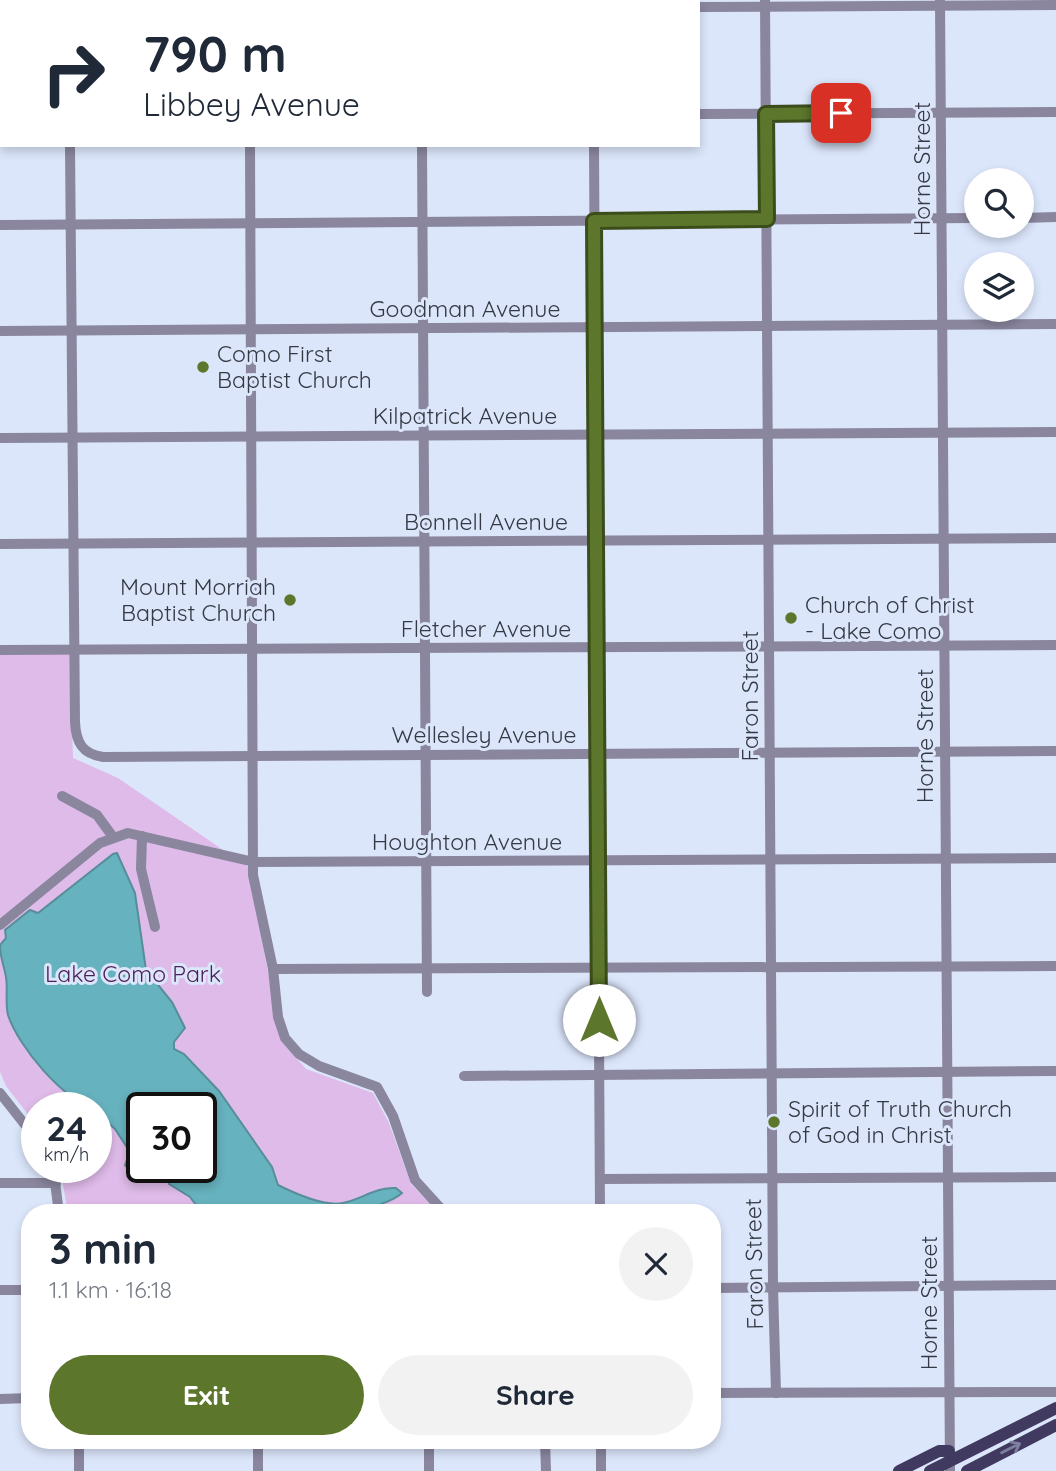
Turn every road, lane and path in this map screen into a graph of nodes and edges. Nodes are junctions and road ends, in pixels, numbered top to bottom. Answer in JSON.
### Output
{"nodes":[{"id":1,"x":765,"y":3,"type":"edge"},
{"id":2,"x":940,"y":3,"type":"edge"},
{"id":3,"x":1056,"y":5,"type":"edge"},
{"id":4,"x":700,"y":6,"type":"edge"},
{"id":5,"x":1056,"y":112,"type":"edge"},
{"id":6,"x":940,"y":113,"type":"junction"},
{"id":7,"x":700,"y":114,"type":"edge"},
{"id":8,"x":766,"y":114,"type":"junction"},
{"id":9,"x":70,"y":147,"type":"edge"},
{"id":10,"x":250,"y":147,"type":"edge"},
{"id":11,"x":422,"y":147,"type":"edge"},
{"id":12,"x":594,"y":147,"type":"edge"},
{"id":13,"x":1056,"y":217,"type":"edge"},
{"id":14,"x":941,"y":218,"type":"junction"},
{"id":15,"x":964,"y":218,"type":"edge"},
{"id":16,"x":1034,"y":218,"type":"edge"},
{"id":17,"x":767,"y":219,"type":"junction"},
{"id":18,"x":594,"y":221,"type":"junction"},
{"id":19,"x":422,"y":222,"type":"junction"},
{"id":20,"x":250,"y":223,"type":"junction"},
{"id":21,"x":0,"y":225,"type":"edge"},
{"id":22,"x":71,"y":225,"type":"junction"},
{"id":23,"x":942,"y":324,"type":"junction"},
{"id":24,"x":1056,"y":324,"type":"edge"},
{"id":25,"x":767,"y":326,"type":"junction"},
{"id":26,"x":595,"y":327,"type":"junction"},
{"id":27,"x":423,"y":329,"type":"junction"},
{"id":28,"x":251,"y":330,"type":"junction"},
{"id":29,"x":0,"y":331,"type":"edge"},
{"id":30,"x":71,"y":331,"type":"junction"},
{"id":31,"x":943,"y":432,"type":"junction"},
{"id":32,"x":1056,"y":432,"type":"edge"},
{"id":33,"x":768,"y":433,"type":"junction"},
{"id":34,"x":596,"y":435,"type":"junction"},
{"id":35,"x":424,"y":436,"type":"junction"},
{"id":36,"x":250,"y":437,"type":"junction"},
{"id":37,"x":0,"y":438,"type":"edge"},
{"id":38,"x":72,"y":438,"type":"junction"},
{"id":39,"x":1056,"y":538,"type":"edge"},
{"id":40,"x":943,"y":539,"type":"junction"},
{"id":41,"x":769,"y":540,"type":"junction"},
{"id":42,"x":596,"y":541,"type":"junction"},
{"id":43,"x":424,"y":542,"type":"junction"},
{"id":44,"x":251,"y":543,"type":"junction"},
{"id":45,"x":0,"y":544,"type":"edge"},
{"id":46,"x":73,"y":544,"type":"junction"},
{"id":47,"x":1056,"y":645,"type":"edge"},
{"id":48,"x":944,"y":646,"type":"junction"},
{"id":49,"x":769,"y":647,"type":"junction"},
{"id":50,"x":425,"y":648,"type":"junction"},
{"id":51,"x":597,"y":648,"type":"junction"},
{"id":52,"x":252,"y":649,"type":"junction"},
{"id":53,"x":0,"y":650,"type":"edge"},
{"id":54,"x":74,"y":650,"type":"junction"},
{"id":55,"x":944,"y":751,"type":"junction"},
{"id":56,"x":1056,"y":751,"type":"edge"},
{"id":57,"x":597,"y":753,"type":"junction"},
{"id":58,"x":770,"y":753,"type":"junction"},
{"id":59,"x":426,"y":754,"type":"junction"},
{"id":60,"x":253,"y":756,"type":"junction"},
{"id":61,"x":62,"y":796,"type":"dead end"},
{"id":62,"x":142,"y":836,"type":"junction"},
{"id":63,"x":113,"y":837,"type":"junction"},
{"id":64,"x":1056,"y":858,"type":"edge"},
{"id":65,"x":945,"y":859,"type":"junction"},
{"id":66,"x":770,"y":860,"type":"junction"},
{"id":67,"x":598,"y":861,"type":"junction"},
{"id":68,"x":254,"y":862,"type":"junction"},
{"id":69,"x":426,"y":862,"type":"junction"},
{"id":70,"x":0,"y":925,"type":"edge"},
{"id":71,"x":155,"y":927,"type":"dead end"},
{"id":72,"x":1056,"y":965,"type":"edge"},
{"id":73,"x":946,"y":966,"type":"junction"},
{"id":74,"x":598,"y":967,"type":"junction"},
{"id":75,"x":771,"y":967,"type":"junction"},
{"id":76,"x":427,"y":968,"type":"junction"},
{"id":77,"x":273,"y":969,"type":"junction"},
{"id":78,"x":427,"y":992,"type":"dead end"},
{"id":79,"x":946,"y":1072,"type":"junction"},
{"id":80,"x":1056,"y":1072,"type":"edge"},
{"id":81,"x":599,"y":1075,"type":"junction"},
{"id":82,"x":772,"y":1075,"type":"junction"},
{"id":83,"x":464,"y":1076,"type":"dead end"},
{"id":84,"x":0,"y":1093,"type":"edge"},
{"id":85,"x":21,"y":1120,"type":"edge"},
{"id":86,"x":1056,"y":1177,"type":"edge"},
{"id":87,"x":947,"y":1178,"type":"junction"},
{"id":88,"x":600,"y":1179,"type":"junction"},
{"id":89,"x":772,"y":1179,"type":"junction"},
{"id":90,"x":0,"y":1183,"type":"edge"},
{"id":91,"x":21,"y":1183,"type":"edge"},
{"id":92,"x":56,"y":1183,"type":"edge"},
{"id":93,"x":59,"y":1204,"type":"edge"},
{"id":94,"x":437,"y":1204,"type":"edge"},
{"id":95,"x":600,"y":1204,"type":"edge"},
{"id":96,"x":1056,"y":1285,"type":"edge"},
{"id":97,"x":948,"y":1286,"type":"junction"},
{"id":98,"x":773,"y":1287,"type":"junction"},
{"id":99,"x":721,"y":1288,"type":"edge"},
{"id":100,"x":0,"y":1290,"type":"edge"},
{"id":101,"x":21,"y":1290,"type":"edge"},
{"id":102,"x":776,"y":1392,"type":"junction"},
{"id":103,"x":948,"y":1392,"type":"junction"},
{"id":104,"x":1056,"y":1392,"type":"edge"},
{"id":105,"x":721,"y":1393,"type":"edge"},
{"id":106,"x":21,"y":1398,"type":"edge"},
{"id":107,"x":0,"y":1399,"type":"edge"},
{"id":108,"x":1056,"y":1408,"type":"edge"},
{"id":109,"x":1056,"y":1425,"type":"edge"},
{"id":110,"x":79,"y":1449,"type":"edge"},
{"id":111,"x":258,"y":1449,"type":"edge"},
{"id":112,"x":429,"y":1449,"type":"edge"},
{"id":113,"x":545,"y":1449,"type":"edge"},
{"id":114,"x":601,"y":1449,"type":"edge"},
{"id":115,"x":949,"y":1461,"type":"edge"},
{"id":116,"x":79,"y":1471,"type":"edge"},
{"id":117,"x":258,"y":1471,"type":"edge"},
{"id":118,"x":429,"y":1471,"type":"edge"},
{"id":119,"x":546,"y":1471,"type":"edge"},
{"id":120,"x":601,"y":1471,"type":"edge"},
{"id":121,"x":899,"y":1471,"type":"edge"},
{"id":122,"x":930,"y":1471,"type":"edge"},
{"id":123,"x":967,"y":1471,"type":"edge"}],
"edges":[{"from":1,"to":2,"type":"street"},
{"from":1,"to":4,"type":"street"},
{"from":1,"to":8,"type":"street","name":"Faron Street"},
{"from":2,"to":3,"type":"street"},
{"from":2,"to":6,"type":"street","name":"Horne Street"},
{"from":5,"to":6,"type":"street"},
{"from":6,"to":8,"type":"street"},
{"from":6,"to":14,"type":"street","name":"Horne Street"},
{"from":7,"to":8,"type":"street"},
{"from":8,"to":17,"type":"street","name":"Faron Street"},
{"from":9,"to":22,"type":"street"},
{"from":10,"to":20,"type":"street"},
{"from":11,"to":19,"type":"street"},
{"from":12,"to":18,"type":"street"},
{"from":13,"to":16,"type":"street"},
{"from":14,"to":15,"type":"street"},
{"from":14,"to":17,"type":"street"},
{"from":14,"to":23,"type":"street","name":"Horne Street"},
{"from":17,"to":18,"type":"street"},
{"from":17,"to":25,"type":"street","name":"Faron Street"},
{"from":18,"to":19,"type":"street"},
{"from":18,"to":26,"type":"street"},
{"from":19,"to":20,"type":"street"},
{"from":19,"to":27,"type":"street"},
{"from":20,"to":22,"type":"street"},
{"from":20,"to":28,"type":"street"},
{"from":21,"to":22,"type":"street"},
{"from":22,"to":30,"type":"street"},
{"from":23,"to":24,"type":"street","name":"Goodman Avenue"},
{"from":23,"to":25,"type":"street","name":"Goodman Avenue"},
{"from":23,"to":31,"type":"street","name":"Horne Street"},
{"from":25,"to":26,"type":"street","name":"Goodman Avenue"},
{"from":25,"to":33,"type":"street","name":"Faron Street"},
{"from":26,"to":27,"type":"street","name":"Goodman Avenue"},
{"from":26,"to":34,"type":"street"},
{"from":27,"to":28,"type":"street","name":"Goodman Avenue"},
{"from":27,"to":35,"type":"street"},
{"from":28,"to":30,"type":"street","name":"Goodman Avenue"},
{"from":28,"to":36,"type":"street"},
{"from":29,"to":30,"type":"street","name":"Goodman Avenue"},
{"from":30,"to":38,"type":"street"},
{"from":31,"to":32,"type":"street","name":"Kilpatrick Avenue"},
{"from":31,"to":33,"type":"street","name":"Kilpatrick Avenue"},
{"from":31,"to":40,"type":"street","name":"Horne Street"},
{"from":33,"to":34,"type":"street","name":"Kilpatrick Avenue"},
{"from":33,"to":41,"type":"street","name":"Faron Street"},
{"from":34,"to":35,"type":"street","name":"Kilpatrick Avenue"},
{"from":34,"to":42,"type":"street"},
{"from":35,"to":36,"type":"street","name":"Kilpatrick Avenue"},
{"from":35,"to":43,"type":"street"},
{"from":36,"to":38,"type":"street","name":"Kilpatrick Avenue"},
{"from":36,"to":44,"type":"street"},
{"from":37,"to":38,"type":"street","name":"Kilpatrick Avenue"},
{"from":38,"to":46,"type":"street"},
{"from":39,"to":40,"type":"street","name":"Bonnell Avenue"},
{"from":40,"to":41,"type":"street","name":"Bonnell Avenue"},
{"from":40,"to":48,"type":"street","name":"Horne Street"},
{"from":41,"to":42,"type":"street","name":"Bonnell Avenue"},
{"from":41,"to":49,"type":"street","name":"Faron Street"},
{"from":42,"to":43,"type":"street","name":"Bonnell Avenue"},
{"from":42,"to":51,"type":"street"},
{"from":43,"to":44,"type":"street","name":"Bonnell Avenue"},
{"from":43,"to":50,"type":"street"},
{"from":44,"to":46,"type":"street","name":"Bonnell Avenue"},
{"from":44,"to":52,"type":"street"},
{"from":45,"to":46,"type":"street","name":"Bonnell Avenue"},
{"from":46,"to":54,"type":"street"},
{"from":47,"to":48,"type":"street","name":"Fletcher Avenue"},
{"from":48,"to":49,"type":"street","name":"Fletcher Avenue"},
{"from":48,"to":55,"type":"street","name":"Horne Street"},
{"from":49,"to":51,"type":"street","name":"Fletcher Avenue"},
{"from":49,"to":58,"type":"street","name":"Faron Street"},
{"from":50,"to":51,"type":"street","name":"Fletcher Avenue"},
{"from":50,"to":52,"type":"street","name":"Fletcher Avenue"},
{"from":50,"to":59,"type":"street"},
{"from":51,"to":57,"type":"street"},
{"from":52,"to":54,"type":"street","name":"Fletcher Avenue"},
{"from":52,"to":60,"type":"street"},
{"from":53,"to":54,"type":"street","name":"Fletcher Avenue"},
{"from":54,"to":60,"type":"street","name":"Wellesley Avenue"},
{"from":55,"to":56,"type":"street","name":"Wellesley Avenue"},
{"from":55,"to":58,"type":"street","name":"Wellesley Avenue"},
{"from":55,"to":65,"type":"street","name":"Horne Street"},
{"from":57,"to":58,"type":"street","name":"Wellesley Avenue"},
{"from":57,"to":59,"type":"street","name":"Wellesley Avenue"},
{"from":57,"to":67,"type":"street"},
{"from":58,"to":66,"type":"street","name":"Faron Street"},
{"from":59,"to":60,"type":"street","name":"Wellesley Avenue"},
{"from":59,"to":69,"type":"street"},
{"from":60,"to":68,"type":"street"},
{"from":61,"to":63,"type":"street"},
{"from":62,"to":63,"type":"street","name":"Houghton Avenue"},
{"from":62,"to":68,"type":"street","name":"Houghton Avenue"},
{"from":62,"to":71,"type":"street"},
{"from":63,"to":70,"type":"street","name":"Houghton Avenue"},
{"from":64,"to":65,"type":"street","name":"Houghton Avenue"},
{"from":65,"to":66,"type":"street","name":"Houghton Avenue"},
{"from":65,"to":73,"type":"street","name":"Horne Street"},
{"from":66,"to":67,"type":"street","name":"Houghton Avenue"},
{"from":66,"to":75,"type":"street","name":"Faron Street"},
{"from":67,"to":69,"type":"street","name":"Houghton Avenue"},
{"from":67,"to":74,"type":"street"},
{"from":68,"to":69,"type":"street","name":"Houghton Avenue"},
{"from":68,"to":77,"type":"street"},
{"from":69,"to":76,"type":"street"},
{"from":72,"to":73,"type":"street"},
{"from":73,"to":75,"type":"street"},
{"from":73,"to":79,"type":"street","name":"Horne Street"},
{"from":74,"to":75,"type":"street"},
{"from":74,"to":76,"type":"street"},
{"from":74,"to":81,"type":"street"},
{"from":75,"to":82,"type":"street","name":"Faron Street"},
{"from":76,"to":77,"type":"street"},
{"from":76,"to":78,"type":"street"},
{"from":77,"to":94,"type":"street"},
{"from":79,"to":80,"type":"street"},
{"from":79,"to":82,"type":"street"},
{"from":79,"to":87,"type":"street","name":"Horne Street"},
{"from":81,"to":82,"type":"street"},
{"from":81,"to":83,"type":"street"},
{"from":81,"to":88,"type":"street"},
{"from":82,"to":89,"type":"street","name":"Faron Street"},
{"from":84,"to":85,"type":"street"},
{"from":86,"to":87,"type":"street"},
{"from":87,"to":89,"type":"street"},
{"from":87,"to":97,"type":"street","name":"Horne Street"},
{"from":88,"to":89,"type":"street"},
{"from":88,"to":95,"type":"street"},
{"from":89,"to":98,"type":"street","name":"Faron Street"},
{"from":90,"to":91,"type":"street"},
{"from":92,"to":93,"type":"street"},
{"from":96,"to":97,"type":"street"},
{"from":97,"to":98,"type":"street"},
{"from":97,"to":103,"type":"street","name":"Horne Street"},
{"from":98,"to":99,"type":"street"},
{"from":98,"to":102,"type":"street","name":"Faron Street"},
{"from":100,"to":101,"type":"street"},
{"from":102,"to":103,"type":"street"},
{"from":102,"to":105,"type":"street"},
{"from":103,"to":104,"type":"street"},
{"from":103,"to":115,"type":"street","name":"Horne Street"},
{"from":106,"to":107,"type":"street"},
{"from":108,"to":115,"type":"main road"},
{"from":123,"to":109,"type":"main road","one_way":true},
{"from":110,"to":116,"type":"street"},
{"from":111,"to":117,"type":"street"},
{"from":112,"to":118,"type":"street"},
{"from":113,"to":119,"type":"street"},
{"from":114,"to":120,"type":"street"},
{"from":115,"to":121,"type":"main road"},
{"from":115,"to":122,"type":"main road"}]}
